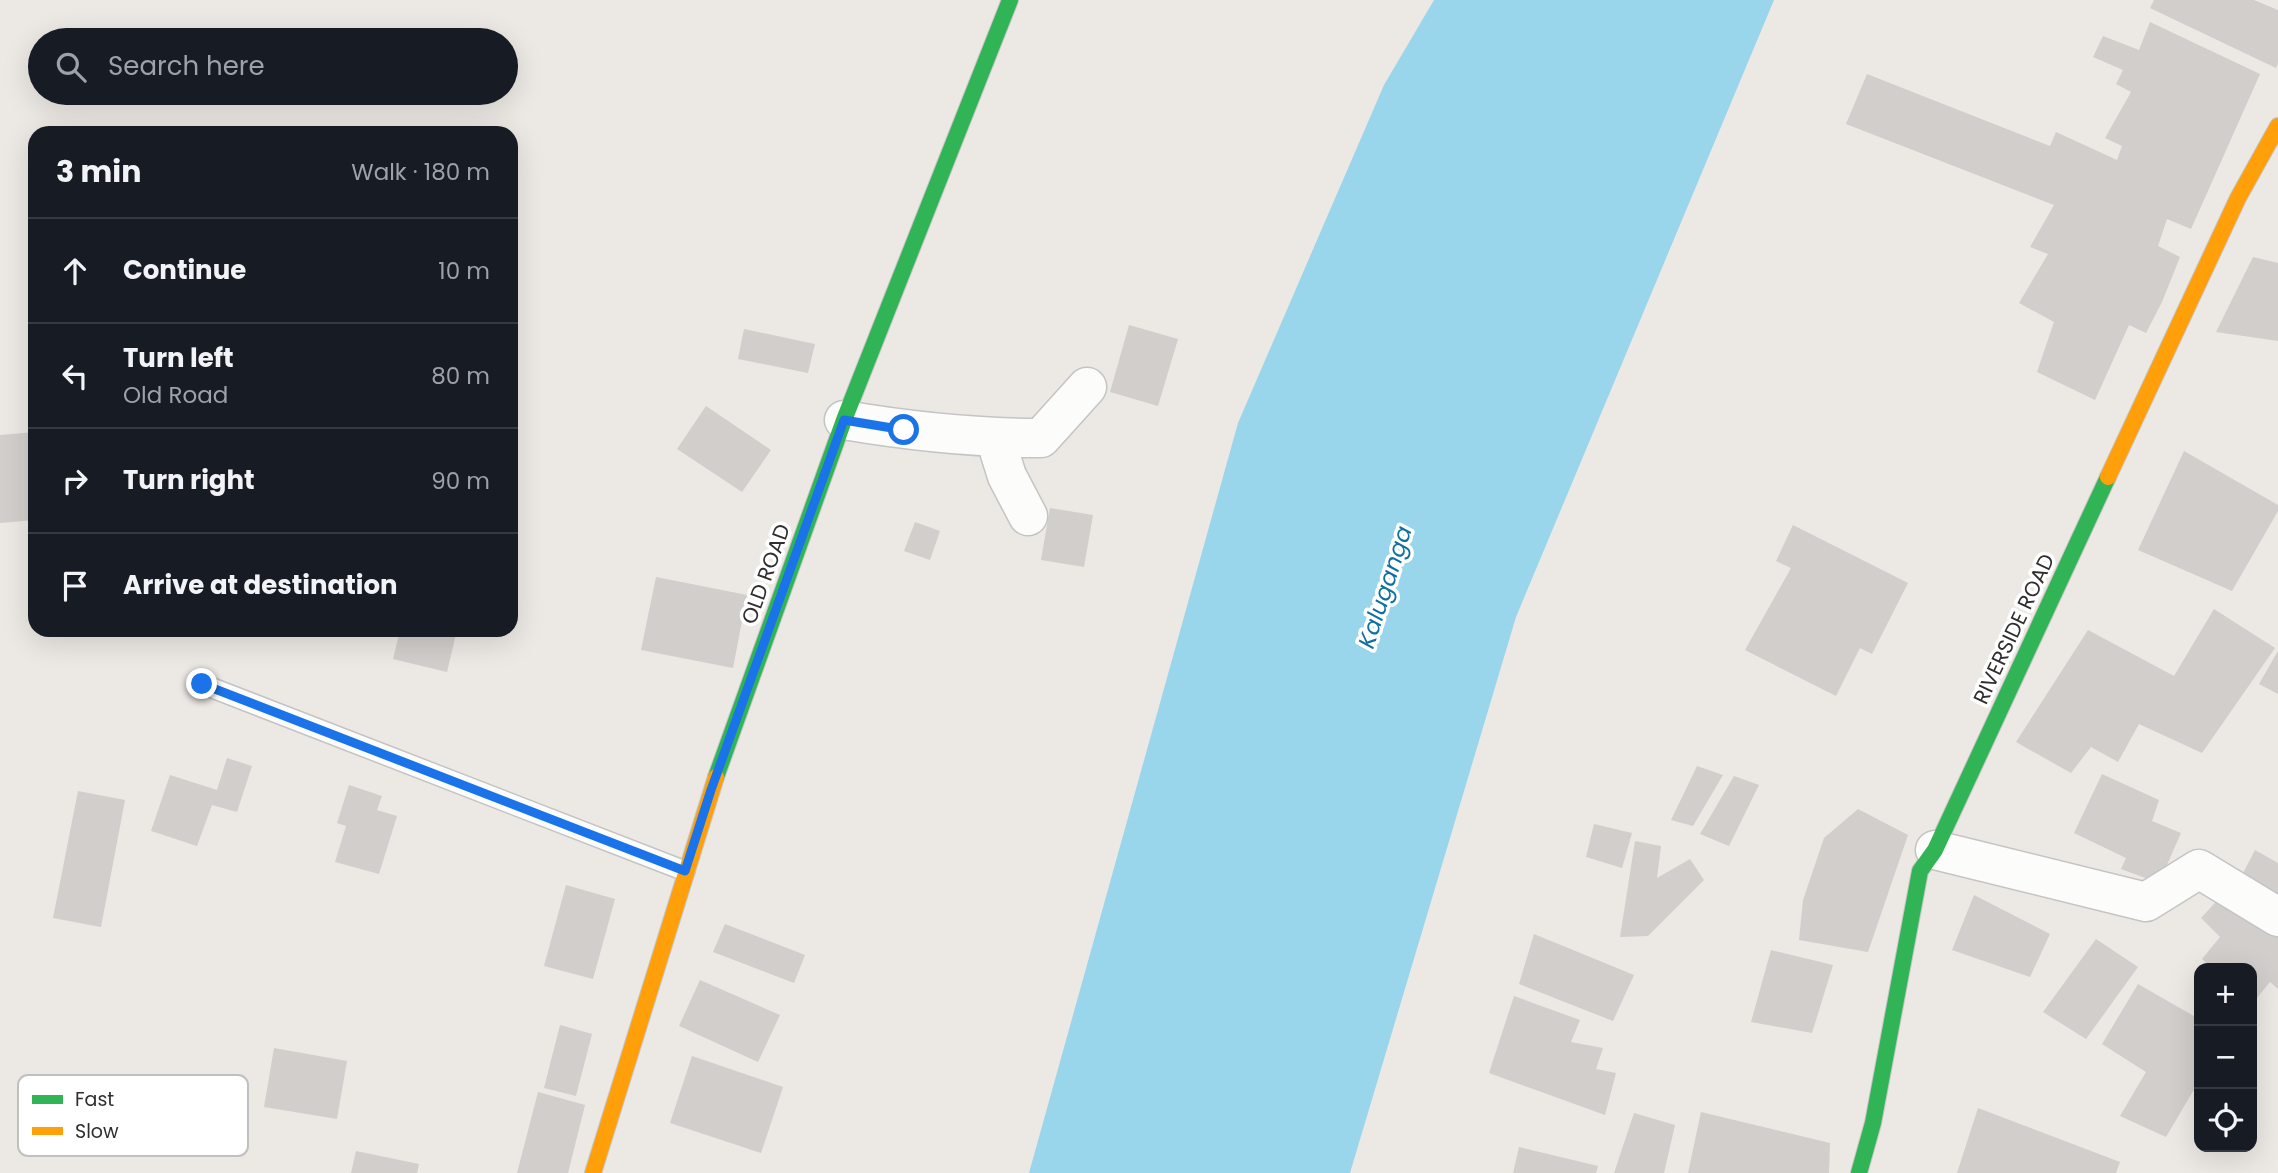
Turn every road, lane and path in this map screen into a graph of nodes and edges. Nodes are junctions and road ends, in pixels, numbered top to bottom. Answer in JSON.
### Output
{"nodes":[{"id":1,"x":1010,"y":0,"type":"edge"},
{"id":2,"x":2278,"y":126,"type":"edge"},
{"id":3,"x":1087,"y":387,"type":"dead end"},
{"id":4,"x":844,"y":420,"type":"junction"},
{"id":5,"x":995,"y":438,"type":"junction"},
{"id":6,"x":1028,"y":516,"type":"dead end"},
{"id":7,"x":202,"y":684,"type":"dead end"},
{"id":8,"x":1935,"y":850,"type":"junction"},
{"id":9,"x":685,"y":871,"type":"junction"},
{"id":10,"x":2278,"y":917,"type":"edge"},
{"id":11,"x":593,"y":1173,"type":"edge"},
{"id":12,"x":1859,"y":1173,"type":"edge"}],
"edges":[{"from":1,"to":4,"type":"street","name":"OLD ROAD"},
{"from":2,"to":8,"type":"street","name":"RIVERSIDE ROAD"},
{"from":3,"to":5,"type":"street"},
{"from":4,"to":5,"type":"street"},
{"from":4,"to":9,"type":"street","name":"OLD ROAD"},
{"from":5,"to":6,"type":"street"},
{"from":7,"to":9,"type":"lane"},
{"from":8,"to":10,"type":"street"},
{"from":8,"to":12,"type":"street","name":"RIVERSIDE ROAD"},
{"from":9,"to":11,"type":"street","name":"OLD ROAD"}]}
